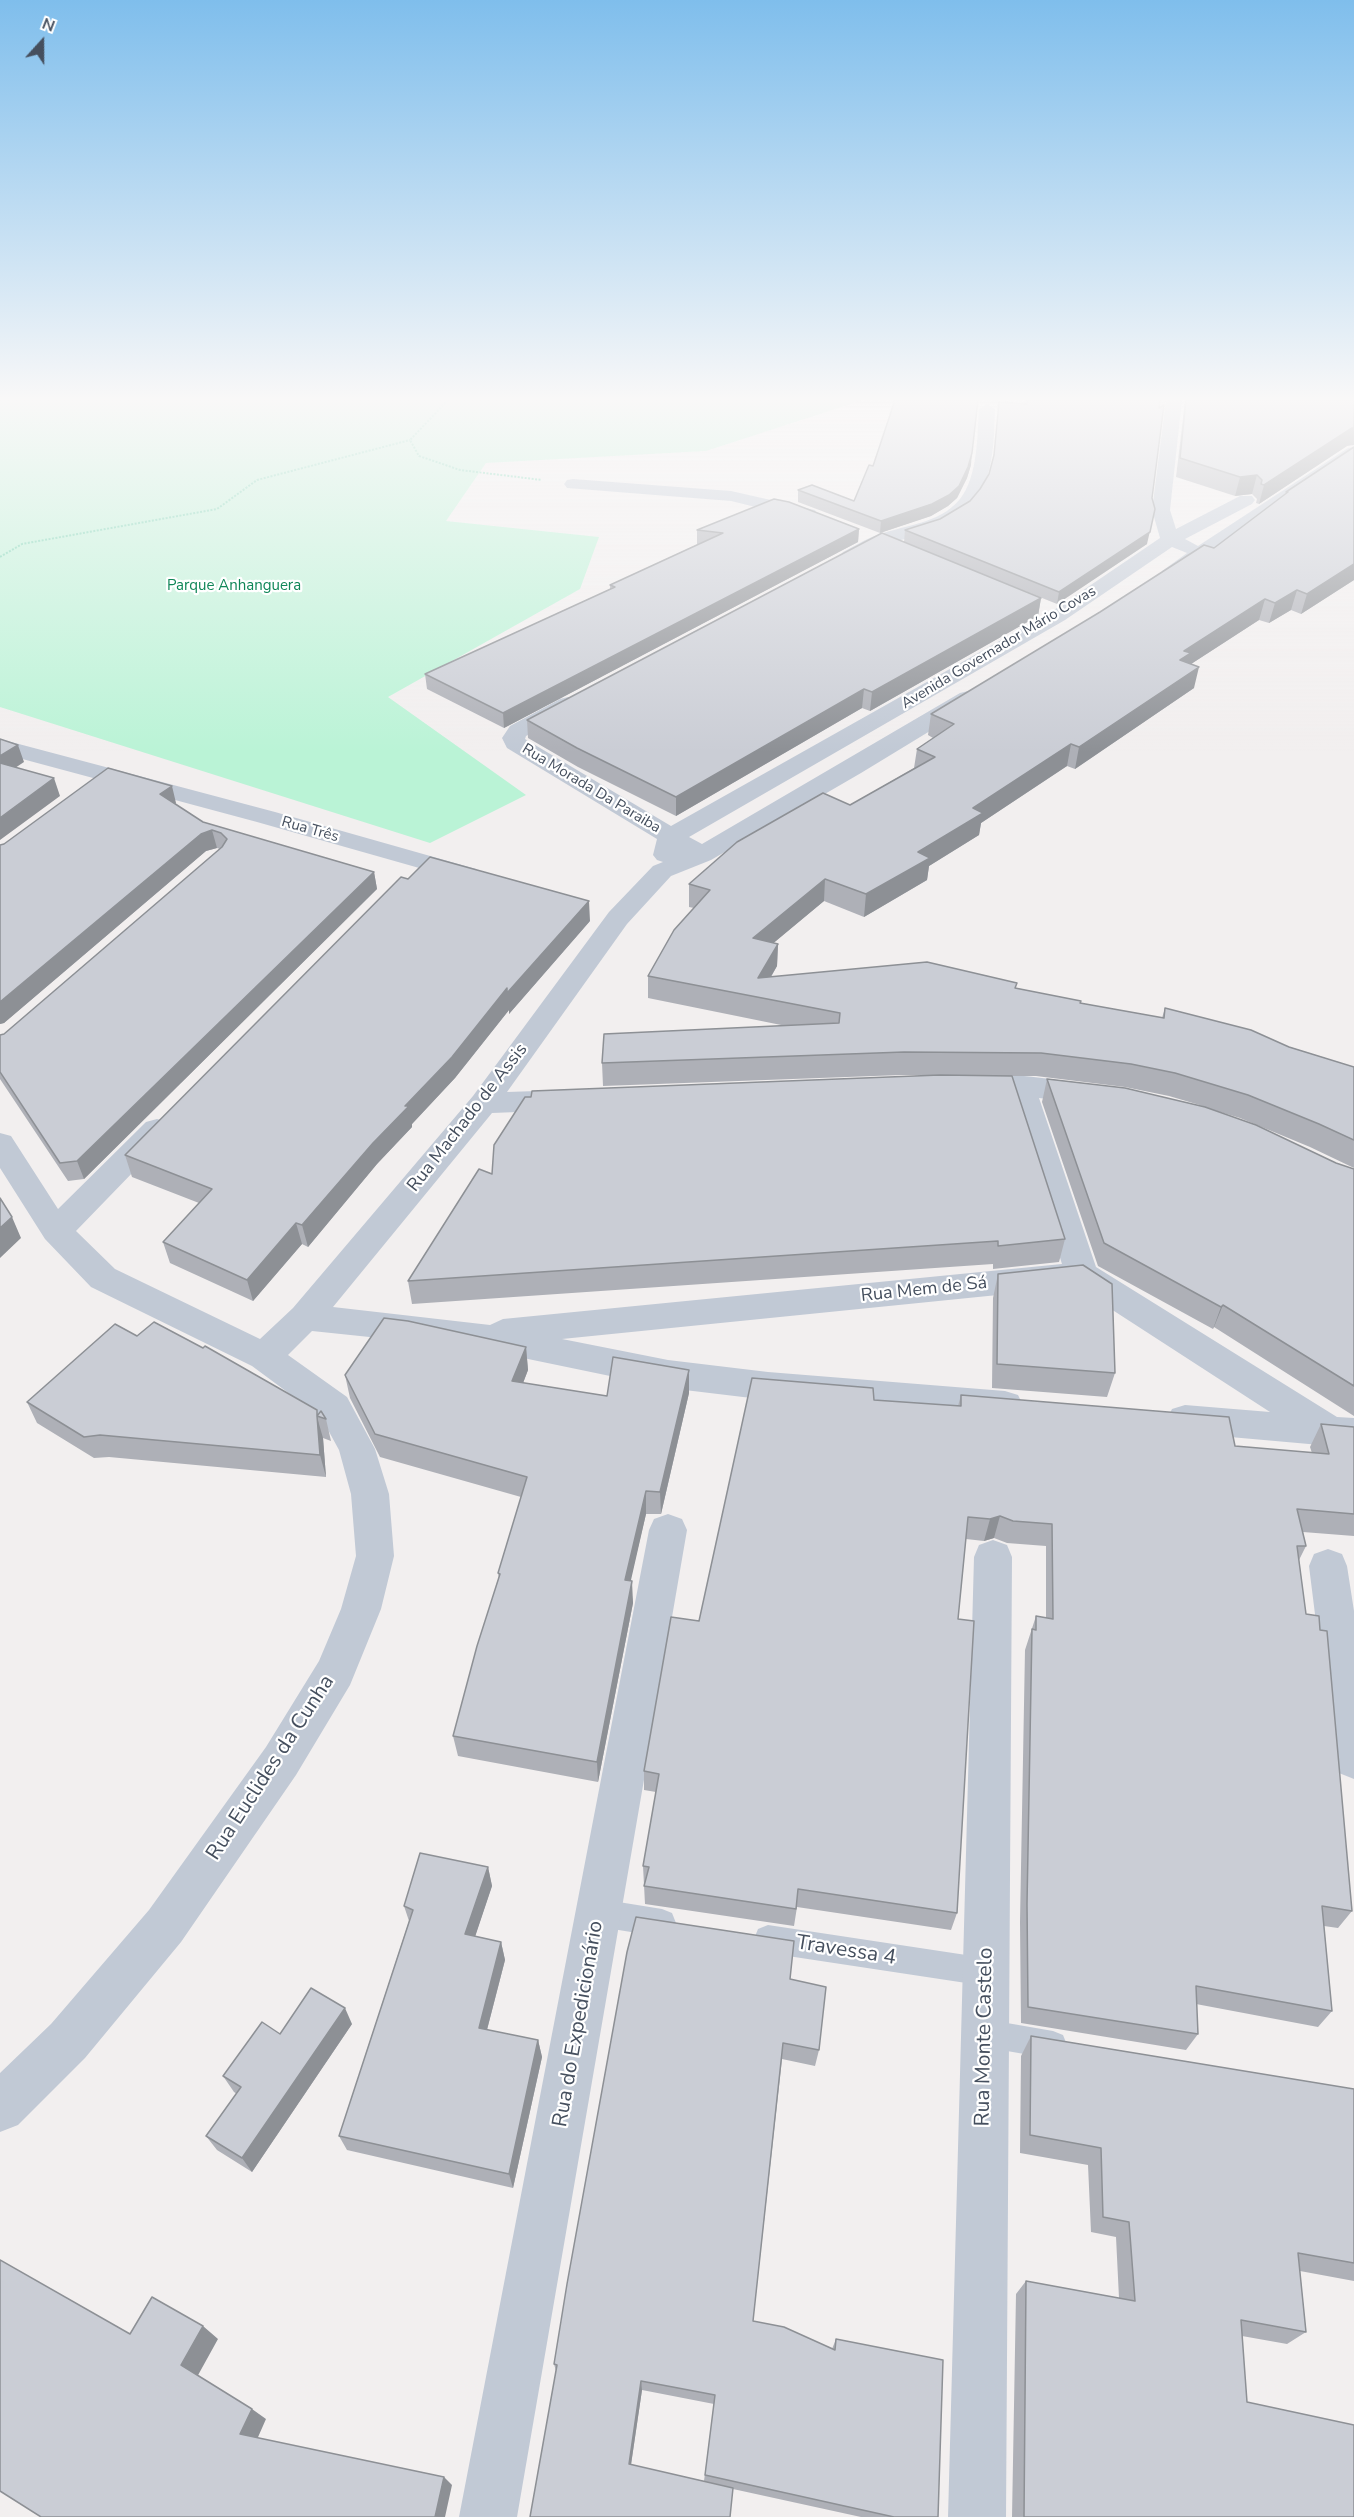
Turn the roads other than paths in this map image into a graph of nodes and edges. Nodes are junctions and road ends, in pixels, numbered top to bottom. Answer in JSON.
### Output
{"nodes":[{"id":1,"x":819,"y":517,"type":"edge"},
{"id":2,"x":946,"y":517,"type":"edge"},
{"id":3,"x":1163,"y":517,"type":"edge"},
{"id":4,"x":1212,"y":517,"type":"edge"},
{"id":5,"x":1254,"y":517,"type":"edge"},
{"id":6,"x":826,"y":520,"type":"edge"},
{"id":7,"x":858,"y":533,"type":"edge"},
{"id":8,"x":1170,"y":540,"type":"junction"},
{"id":9,"x":879,"y":541,"type":"junction"},
{"id":10,"x":900,"y":550,"type":"edge"},
{"id":11,"x":1201,"y":552,"type":"junction"},
{"id":12,"x":836,"y":564,"type":"edge"},
{"id":13,"x":1154,"y":584,"type":"edge"},
{"id":14,"x":1037,"y":607,"type":"edge"},
{"id":15,"x":1058,"y":616,"type":"junction"},
{"id":16,"x":1078,"y":624,"type":"edge"},
{"id":17,"x":988,"y":686,"type":"edge"},
{"id":18,"x":582,"y":697,"type":"edge"},
{"id":19,"x":887,"y":714,"type":"junction"},
{"id":20,"x":918,"y":728,"type":"junction"},
{"id":21,"x":0,"y":746,"type":"edge"},
{"id":22,"x":670,"y":837,"type":"junction"},
{"id":23,"x":702,"y":855,"type":"junction"},
{"id":24,"x":422,"y":862,"type":"junction"},
{"id":25,"x":662,"y":872,"type":"junction"},
{"id":26,"x":488,"y":880,"type":"edge"},
{"id":27,"x":397,"y":887,"type":"edge"},
{"id":28,"x":939,"y":1085,"type":"edge"},
{"id":29,"x":1020,"y":1086,"type":"junction"},
{"id":30,"x":601,"y":1098,"type":"edge"},
{"id":31,"x":1122,"y":1099,"type":"edge"},
{"id":32,"x":484,"y":1103,"type":"junction"},
{"id":33,"x":173,"y":1114,"type":"edge"},
{"id":34,"x":0,"y":1143,"type":"edge"},
{"id":35,"x":56,"y":1231,"type":"junction"},
{"id":36,"x":1082,"y":1274,"type":"junction"},
{"id":37,"x":305,"y":1317,"type":"junction"},
{"id":38,"x":475,"y":1335,"type":"junction"},
{"id":39,"x":264,"y":1356,"type":"junction"},
{"id":40,"x":1031,"y":1407,"type":"edge"},
{"id":41,"x":1150,"y":1417,"type":"edge"},
{"id":42,"x":1342,"y":1432,"type":"edge"},
{"id":43,"x":668,"y":1530,"type":"dead end"},
{"id":44,"x":993,"y":1557,"type":"dead end"},
{"id":45,"x":1328,"y":1566,"type":"dead end"},
{"id":46,"x":1354,"y":1759,"type":"edge"},
{"id":47,"x":600,"y":1913,"type":"junction"},
{"id":48,"x":691,"y":1927,"type":"edge"},
{"id":49,"x":748,"y":1936,"type":"edge"},
{"id":50,"x":986,"y":1972,"type":"junction"},
{"id":51,"x":984,"y":2033,"type":"junction"},
{"id":52,"x":1077,"y":2049,"type":"edge"},
{"id":53,"x":0,"y":2107,"type":"edge"},
{"id":54,"x":488,"y":2517,"type":"edge"},
{"id":55,"x":977,"y":2517,"type":"edge"}],
"edges":[{"from":1,"to":6,"type":"street"},
{"from":2,"to":9,"type":"street"},
{"from":3,"to":8,"type":"street"},
{"from":4,"to":8,"type":"street","name":"Avenida Governador Mário Covas"},
{"from":5,"to":11,"type":"street"},
{"from":7,"to":9,"type":"street"},
{"from":8,"to":11,"type":"street"},
{"from":8,"to":15,"type":"street","name":"Avenida Governador Mário Covas"},
{"from":9,"to":10,"type":"street"},
{"from":9,"to":12,"type":"street"},
{"from":11,"to":13,"type":"street"},
{"from":14,"to":15,"type":"street"},
{"from":15,"to":16,"type":"street"},
{"from":15,"to":19,"type":"street","name":"Avenida Governador Mário Covas"},
{"from":17,"to":20,"type":"street","name":"Avenida Governador Mário Covas"},
{"from":18,"to":22,"type":"street","name":"Rua Morada Da Paraiba"},
{"from":19,"to":20,"type":"street"},
{"from":19,"to":22,"type":"street","name":"Avenida Governador Mário Covas"},
{"from":20,"to":23,"type":"street","name":"Avenida Governador Mário Covas"},
{"from":21,"to":24,"type":"street","name":"Rua Três"},
{"from":22,"to":23,"type":"street","name":"Rua Morada Da Paraiba"},
{"from":22,"to":25,"type":"street"},
{"from":23,"to":25,"type":"street","name":"Rua Machado de Assis"},
{"from":24,"to":26,"type":"street","name":"Rua Três"},
{"from":24,"to":27,"type":"street"},
{"from":25,"to":32,"type":"street","name":"Rua Machado de Assis"},
{"from":28,"to":29,"type":"street"},
{"from":29,"to":31,"type":"street"},
{"from":29,"to":36,"type":"street"},
{"from":30,"to":32,"type":"street"},
{"from":32,"to":37,"type":"street","name":"Rua Machado de Assis"},
{"from":33,"to":35,"type":"street"},
{"from":34,"to":35,"type":"street","name":"Rua Euclides da Cunha"},
{"from":35,"to":39,"type":"street","name":"Rua Euclides da Cunha"},
{"from":36,"to":38,"type":"street","name":"Rua Mem de Sá"},
{"from":36,"to":42,"type":"street"},
{"from":37,"to":38,"type":"street"},
{"from":37,"to":39,"type":"street","name":"Rua Machado de Assis"},
{"from":38,"to":40,"type":"street"},
{"from":39,"to":53,"type":"street","name":"Rua Euclides da Cunha"},
{"from":41,"to":42,"type":"street"},
{"from":43,"to":47,"type":"street","name":"Rua do Expedicionário"},
{"from":44,"to":50,"type":"street","name":"Rua Monte Castelo"},
{"from":45,"to":46,"type":"street"},
{"from":47,"to":48,"type":"lane"},
{"from":47,"to":54,"type":"street","name":"Rua do Expedicionário"},
{"from":49,"to":50,"type":"lane","name":"Travessa 4"},
{"from":50,"to":51,"type":"street","name":"Rua Monte Castelo"},
{"from":51,"to":52,"type":"lane"},
{"from":51,"to":55,"type":"street","name":"Rua Monte Castelo"}]}
